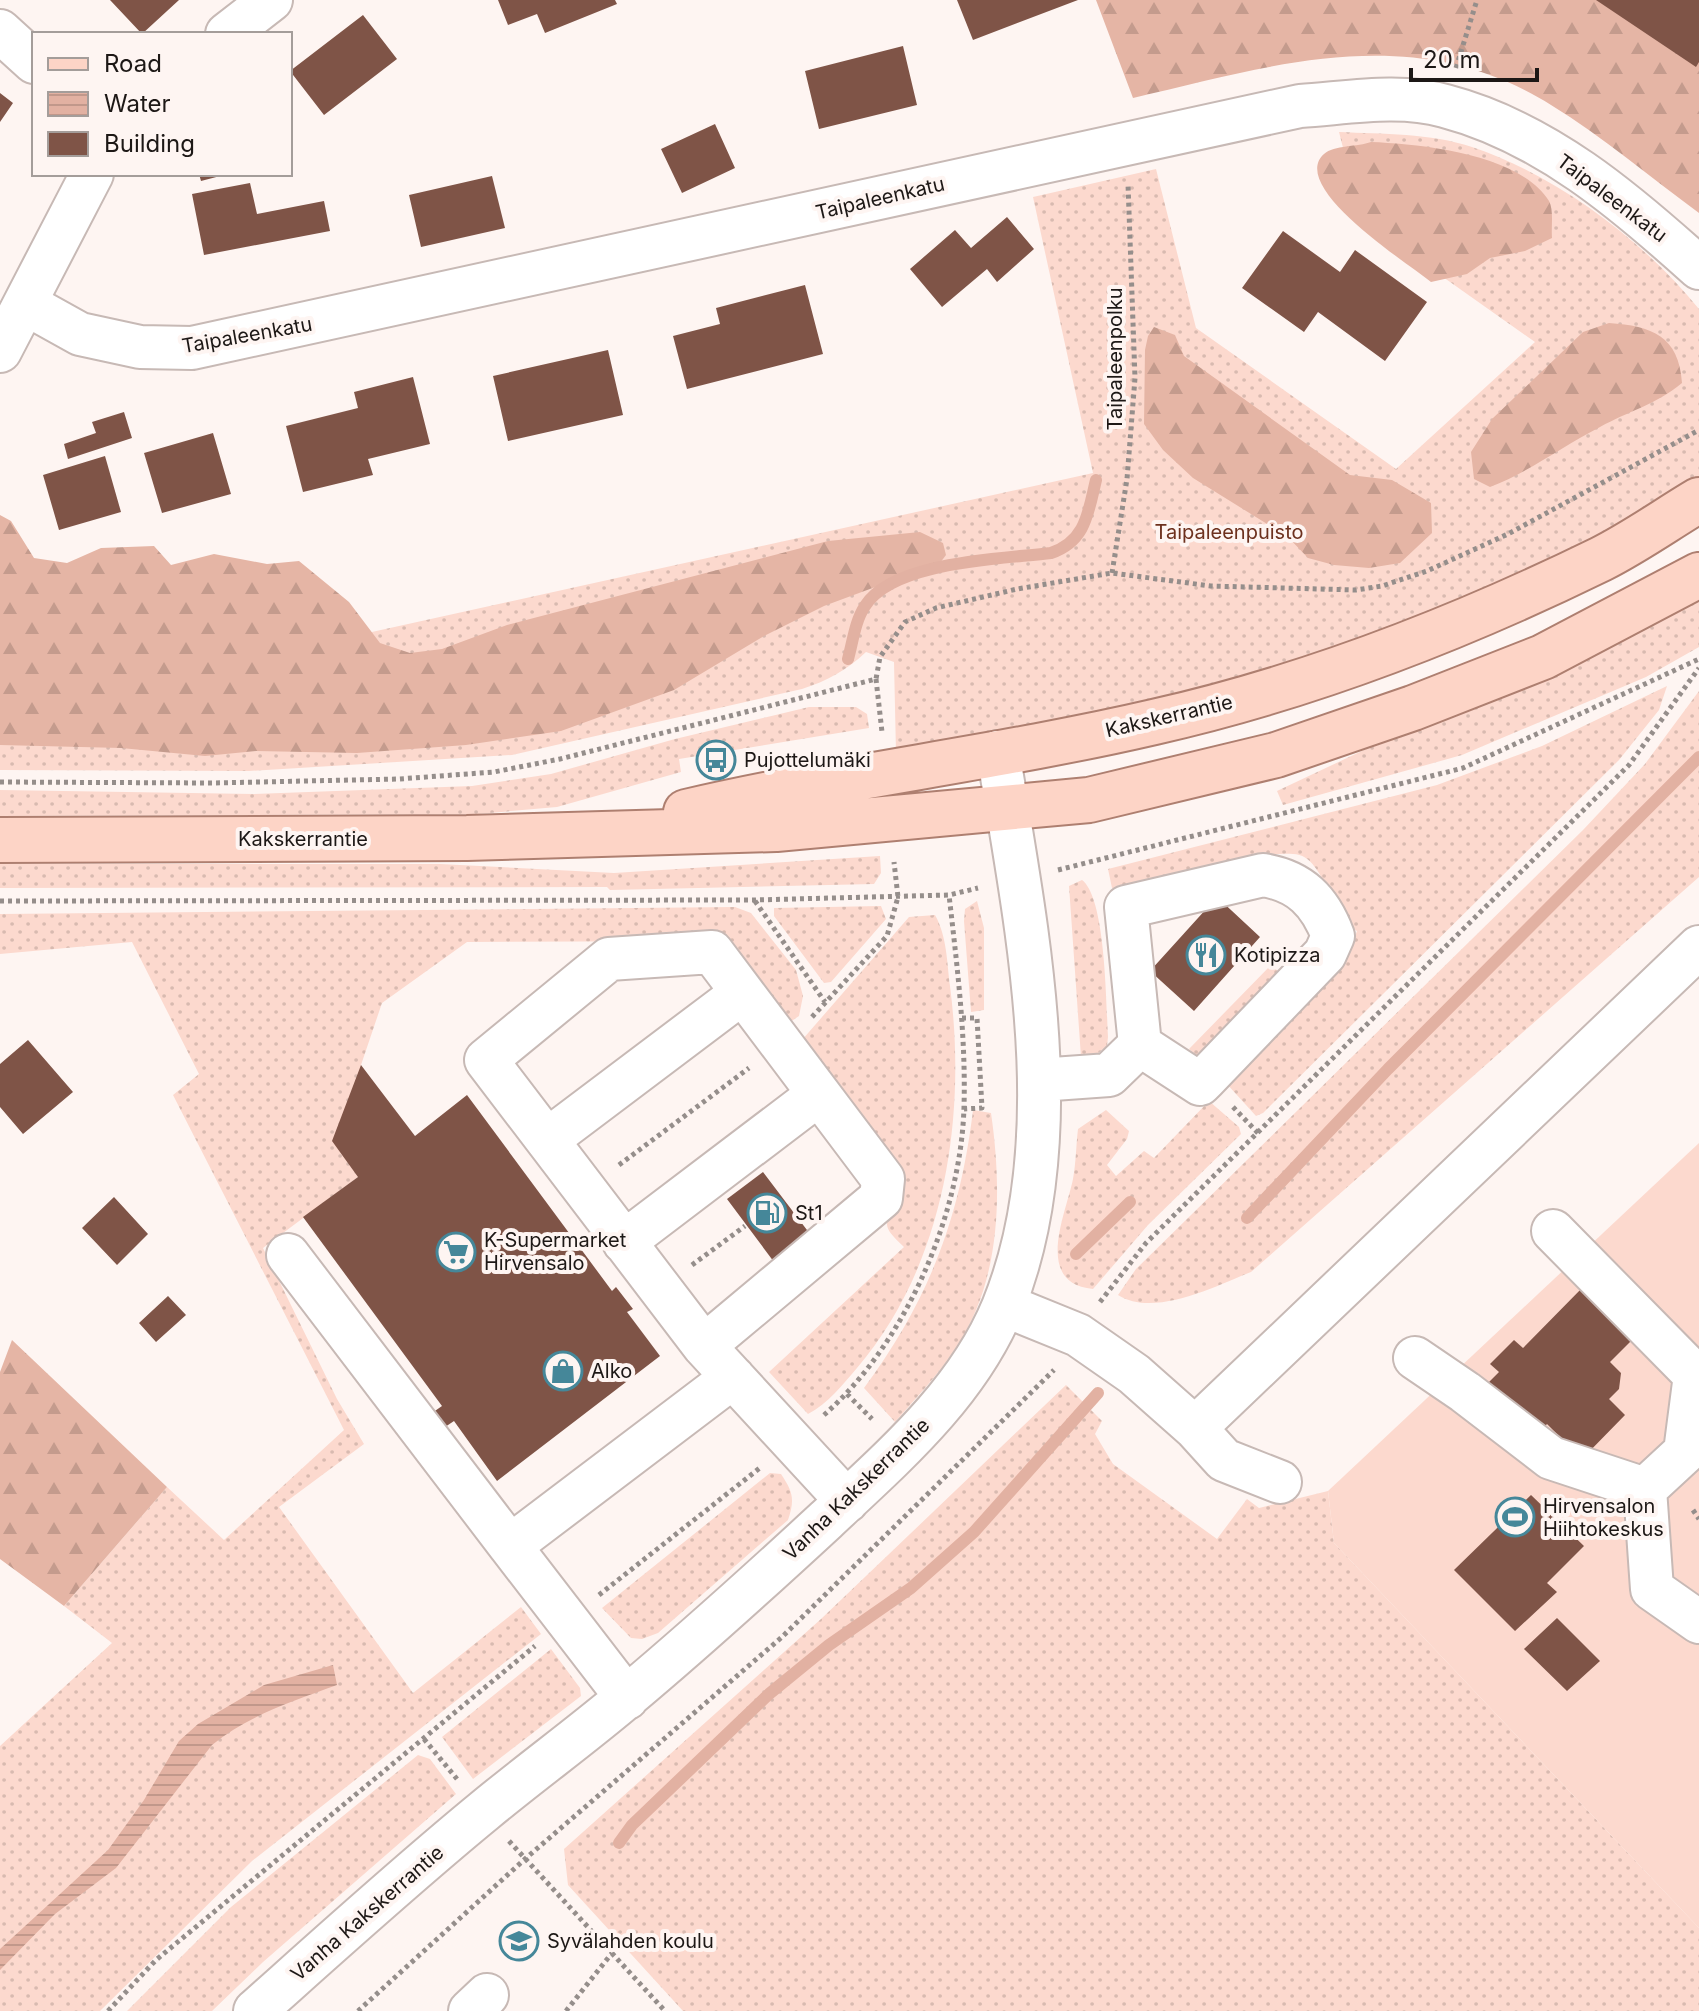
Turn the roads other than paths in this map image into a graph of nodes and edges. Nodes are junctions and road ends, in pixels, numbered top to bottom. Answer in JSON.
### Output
{"nodes":[{"id":1,"x":271,"y":0,"type":"edge"},
{"id":2,"x":0,"y":31,"type":"edge"},
{"id":3,"x":230,"y":32,"type":"edge"},
{"id":4,"x":32,"y":60,"type":"edge"},
{"id":5,"x":91,"y":176,"type":"edge"},
{"id":6,"x":1699,"y":268,"type":"edge"},
{"id":7,"x":26,"y":304,"type":"junction"},
{"id":8,"x":0,"y":351,"type":"edge"},
{"id":9,"x":1699,"y":500,"type":"edge"},
{"id":10,"x":1699,"y":575,"type":"edge"},
{"id":11,"x":998,"y":752,"type":"junction"},
{"id":12,"x":1007,"y":808,"type":"junction"},
{"id":13,"x":605,"y":831,"type":"junction"},
{"id":14,"x":0,"y":840,"type":"edge"},
{"id":15,"x":1699,"y":947,"type":"edge"},
{"id":16,"x":742,"y":993,"type":"junction"},
{"id":17,"x":1140,"y":1045,"type":"junction"},
{"id":18,"x":1039,"y":1080,"type":"junction"},
{"id":19,"x":819,"y":1094,"type":"junction"},
{"id":20,"x":547,"y":1140,"type":"junction"},
{"id":21,"x":1553,"y":1231,"type":"dead end"},
{"id":22,"x":624,"y":1242,"type":"junction"},
{"id":23,"x":288,"y":1255,"type":"dead end"},
{"id":24,"x":1004,"y":1305,"type":"junction"},
{"id":25,"x":704,"y":1346,"type":"junction"},
{"id":26,"x":1415,"y":1358,"type":"dead end"},
{"id":27,"x":733,"y":1377,"type":"junction"},
{"id":28,"x":1195,"y":1428,"type":"junction"},
{"id":29,"x":1280,"y":1482,"type":"dead end"},
{"id":30,"x":1645,"y":1489,"type":"junction"},
{"id":31,"x":847,"y":1501,"type":"junction"},
{"id":32,"x":510,"y":1546,"type":"junction"},
{"id":33,"x":1699,"y":1622,"type":"edge"},
{"id":34,"x":627,"y":1698,"type":"junction"},
{"id":35,"x":274,"y":2005,"type":"edge"}],
"edges":[{"from":1,"to":3,"type":"street"},
{"from":2,"to":4,"type":"street"},
{"from":5,"to":7,"type":"street"},
{"from":6,"to":7,"type":"street","name":"Taipaleenkatu"},
{"from":7,"to":8,"type":"street"},
{"from":9,"to":11,"type":"main road","name":"Kakskerrantie"},
{"from":10,"to":12,"type":"main road","name":"Kakskerrantie"},
{"from":11,"to":12,"type":"street","name":"Vanha Kakskerrantie"},
{"from":11,"to":13,"type":"main road","name":"Kakskerrantie"},
{"from":12,"to":13,"type":"main road","name":"Kakskerrantie"},
{"from":12,"to":18,"type":"street","name":"Vanha Kakskerrantie"},
{"from":13,"to":14,"type":"main road","name":"Kakskerrantie"},
{"from":15,"to":28,"type":"street"},
{"from":16,"to":19,"type":"street"},
{"from":16,"to":20,"type":"street"},
{"from":16,"to":20,"type":"street"},
{"from":17,"to":17,"type":"street"},
{"from":17,"to":18,"type":"street"},
{"from":18,"to":24,"type":"street","name":"Vanha Kakskerrantie"},
{"from":19,"to":22,"type":"street"},
{"from":19,"to":25,"type":"street"},
{"from":20,"to":22,"type":"street"},
{"from":21,"to":30,"type":"street"},
{"from":22,"to":25,"type":"street"},
{"from":23,"to":32,"type":"street"},
{"from":24,"to":28,"type":"street"},
{"from":24,"to":31,"type":"street","name":"Vanha Kakskerrantie"},
{"from":25,"to":27,"type":"street"},
{"from":26,"to":30,"type":"street"},
{"from":27,"to":31,"type":"street"},
{"from":27,"to":32,"type":"street"},
{"from":28,"to":29,"type":"street"},
{"from":30,"to":33,"type":"street"},
{"from":31,"to":34,"type":"street","name":"Vanha Kakskerrantie"},
{"from":32,"to":34,"type":"street"},
{"from":34,"to":35,"type":"street","name":"Vanha Kakskerrantie"}]}
